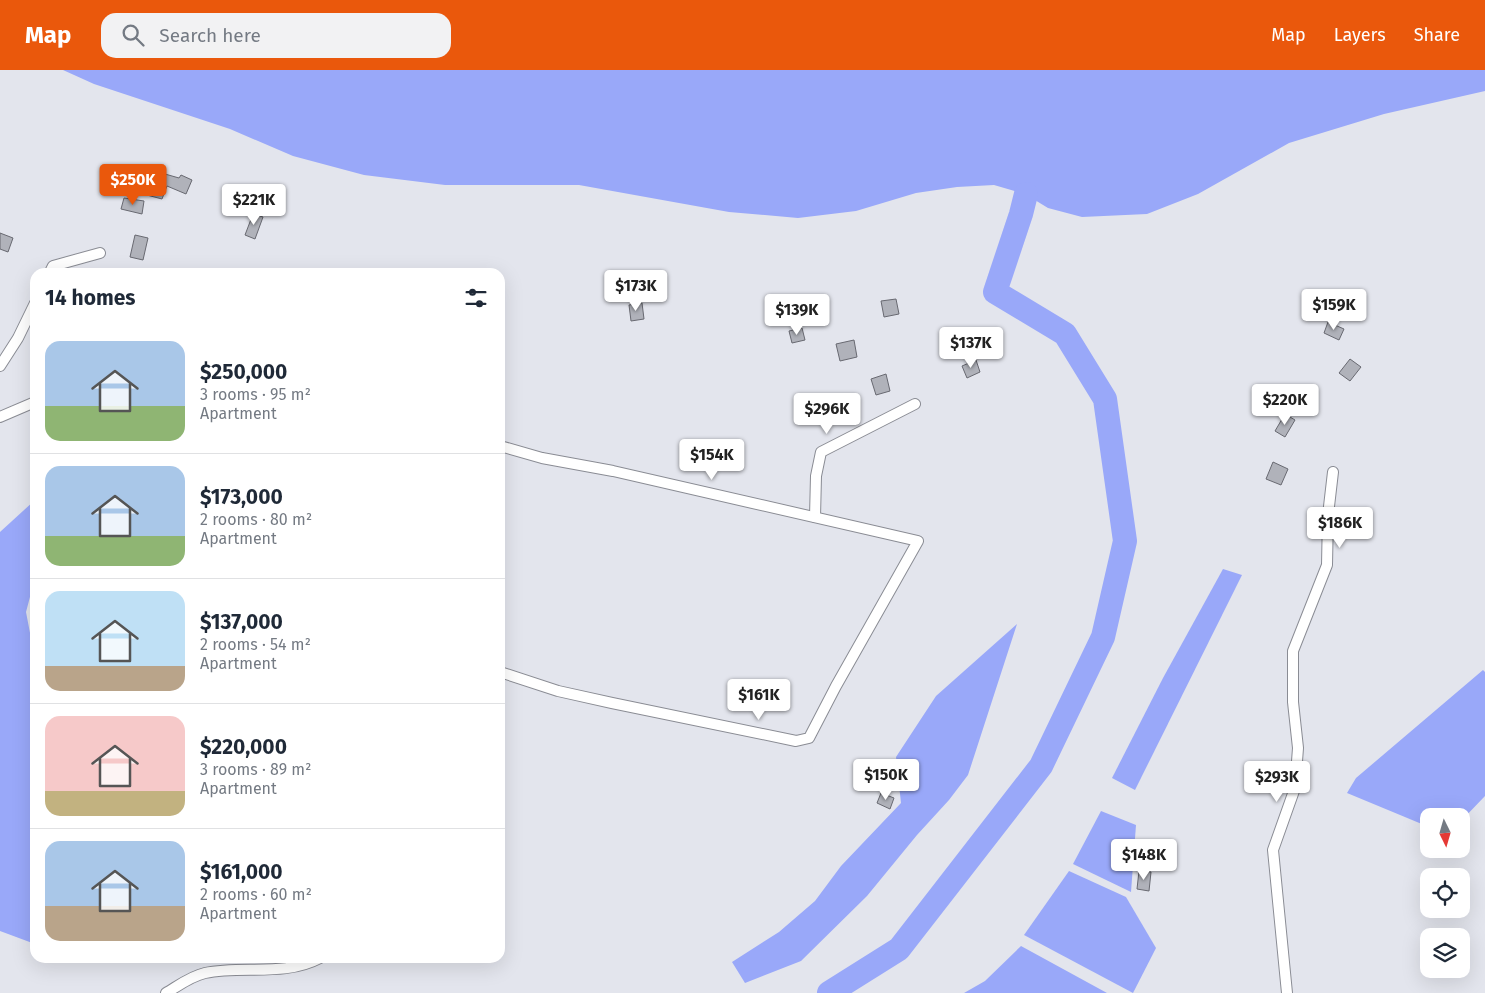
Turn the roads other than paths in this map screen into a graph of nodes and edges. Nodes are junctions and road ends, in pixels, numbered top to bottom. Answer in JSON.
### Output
{"nodes":[{"id":1,"x":100,"y":253,"type":"dead end"},
{"id":2,"x":52,"y":268,"type":"edge"},
{"id":3,"x":30,"y":313,"type":"edge"},
{"id":4,"x":0,"y":366,"type":"edge"},
{"id":5,"x":30,"y":404,"type":"edge"},
{"id":6,"x":915,"y":404,"type":"dead end"},
{"id":7,"x":0,"y":416,"type":"edge"},
{"id":8,"x":505,"y":447,"type":"edge"},
{"id":9,"x":1333,"y":472,"type":"dead end"},
{"id":10,"x":815,"y":517,"type":"junction"},
{"id":11,"x":505,"y":674,"type":"edge"},
{"id":12,"x":310,"y":963,"type":"edge"},
{"id":13,"x":166,"y":993,"type":"edge"},
{"id":14,"x":1286,"y":993,"type":"edge"}],
"edges":[{"from":1,"to":2,"type":"street"},
{"from":3,"to":4,"type":"street"},
{"from":5,"to":7,"type":"street"},
{"from":6,"to":10,"type":"street"},
{"from":8,"to":10,"type":"street"},
{"from":9,"to":14,"type":"street"},
{"from":10,"to":11,"type":"street"},
{"from":12,"to":13,"type":"street"}]}
